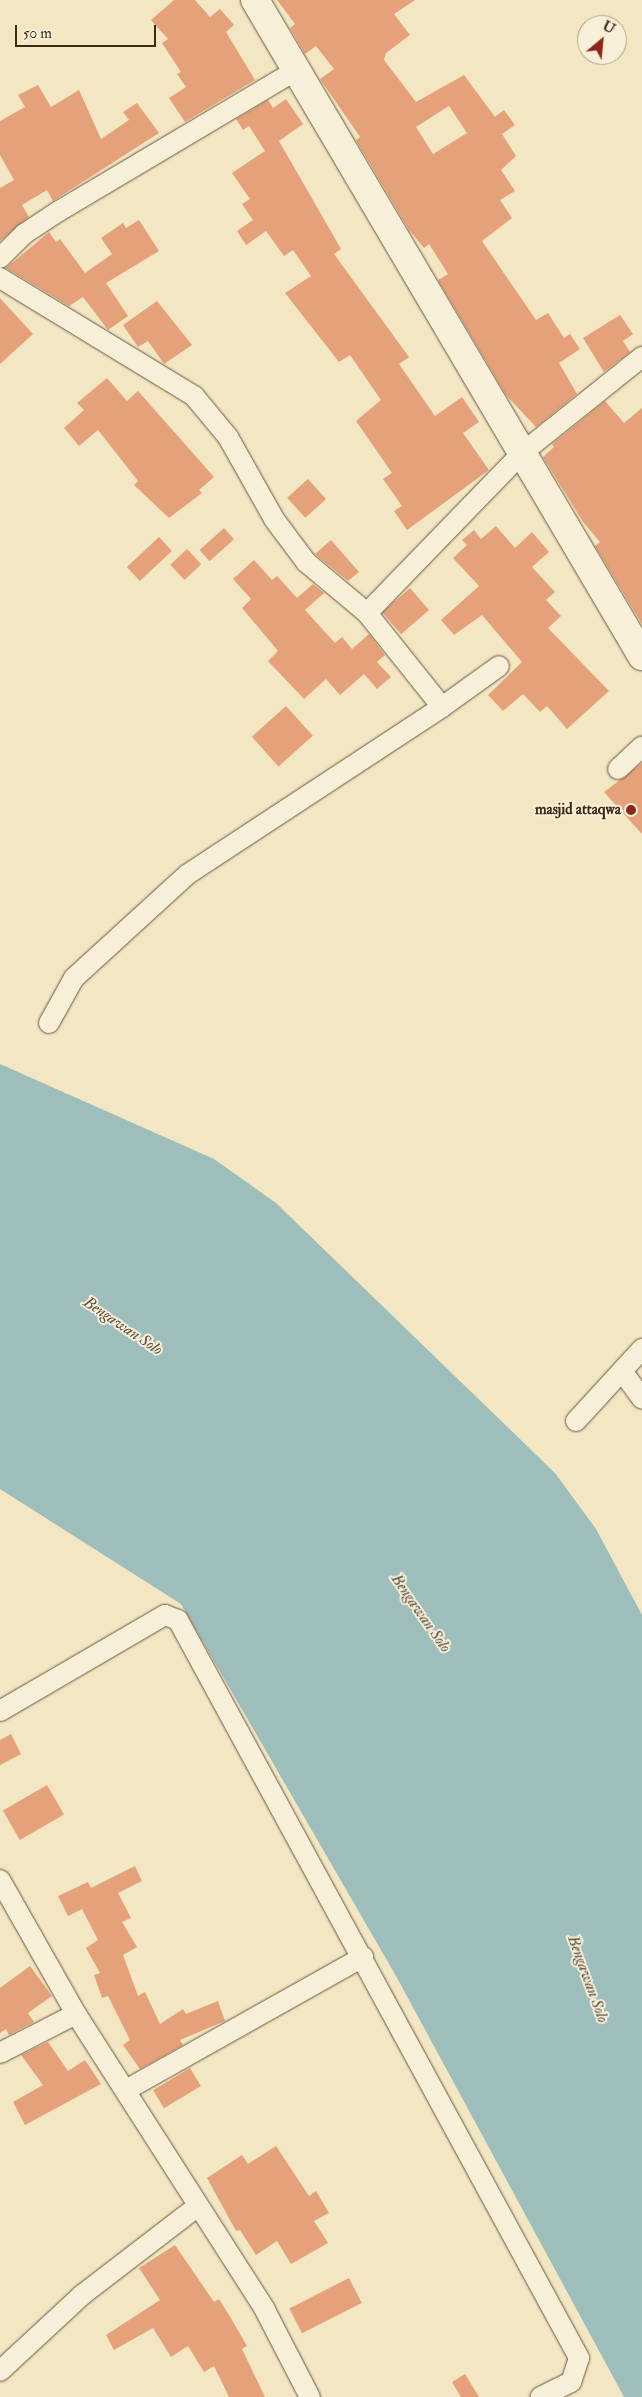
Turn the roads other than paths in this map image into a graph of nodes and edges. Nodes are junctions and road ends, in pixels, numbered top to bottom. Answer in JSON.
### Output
{"nodes":[{"id":1,"x":255,"y":0,"type":"edge"},
{"id":2,"x":296,"y":70,"type":"junction"},
{"id":3,"x":0,"y":258,"type":"edge"},
{"id":4,"x":0,"y":278,"type":"edge"},
{"id":5,"x":642,"y":357,"type":"edge"},
{"id":6,"x":522,"y":453,"type":"junction"},
{"id":7,"x":368,"y":612,"type":"junction"},
{"id":8,"x":642,"y":656,"type":"edge"},
{"id":9,"x":499,"y":666,"type":"dead end"},
{"id":10,"x":442,"y":707,"type":"junction"},
{"id":11,"x":642,"y":747,"type":"edge"},
{"id":12,"x":618,"y":769,"type":"dead end"},
{"id":13,"x":49,"y":1023,"type":"dead end"},
{"id":14,"x":642,"y":1349,"type":"edge"},
{"id":15,"x":622,"y":1371,"type":"junction"},
{"id":16,"x":642,"y":1399,"type":"edge"},
{"id":17,"x":576,"y":1421,"type":"dead end"},
{"id":18,"x":0,"y":1711,"type":"edge"},
{"id":19,"x":0,"y":1880,"type":"edge"},
{"id":20,"x":363,"y":1957,"type":"junction"},
{"id":21,"x":76,"y":2014,"type":"junction"},
{"id":22,"x":0,"y":2053,"type":"edge"},
{"id":23,"x":126,"y":2090,"type":"junction"},
{"id":24,"x":198,"y":2206,"type":"junction"},
{"id":25,"x":0,"y":2371,"type":"edge"},
{"id":26,"x":310,"y":2397,"type":"edge"},
{"id":27,"x":540,"y":2397,"type":"edge"}],
"edges":[{"from":1,"to":2,"type":"street"},
{"from":2,"to":3,"type":"street"},
{"from":2,"to":6,"type":"street"},
{"from":4,"to":7,"type":"street"},
{"from":5,"to":6,"type":"street"},
{"from":6,"to":7,"type":"street"},
{"from":6,"to":8,"type":"street"},
{"from":7,"to":10,"type":"street"},
{"from":9,"to":10,"type":"street"},
{"from":10,"to":13,"type":"street"},
{"from":11,"to":12,"type":"street"},
{"from":14,"to":15,"type":"street"},
{"from":15,"to":16,"type":"street"},
{"from":15,"to":17,"type":"street"},
{"from":18,"to":20,"type":"street"},
{"from":19,"to":21,"type":"street"},
{"from":20,"to":23,"type":"street"},
{"from":20,"to":27,"type":"street"},
{"from":21,"to":22,"type":"street"},
{"from":21,"to":23,"type":"street"},
{"from":23,"to":24,"type":"street"},
{"from":24,"to":25,"type":"street"},
{"from":24,"to":26,"type":"street"}]}
